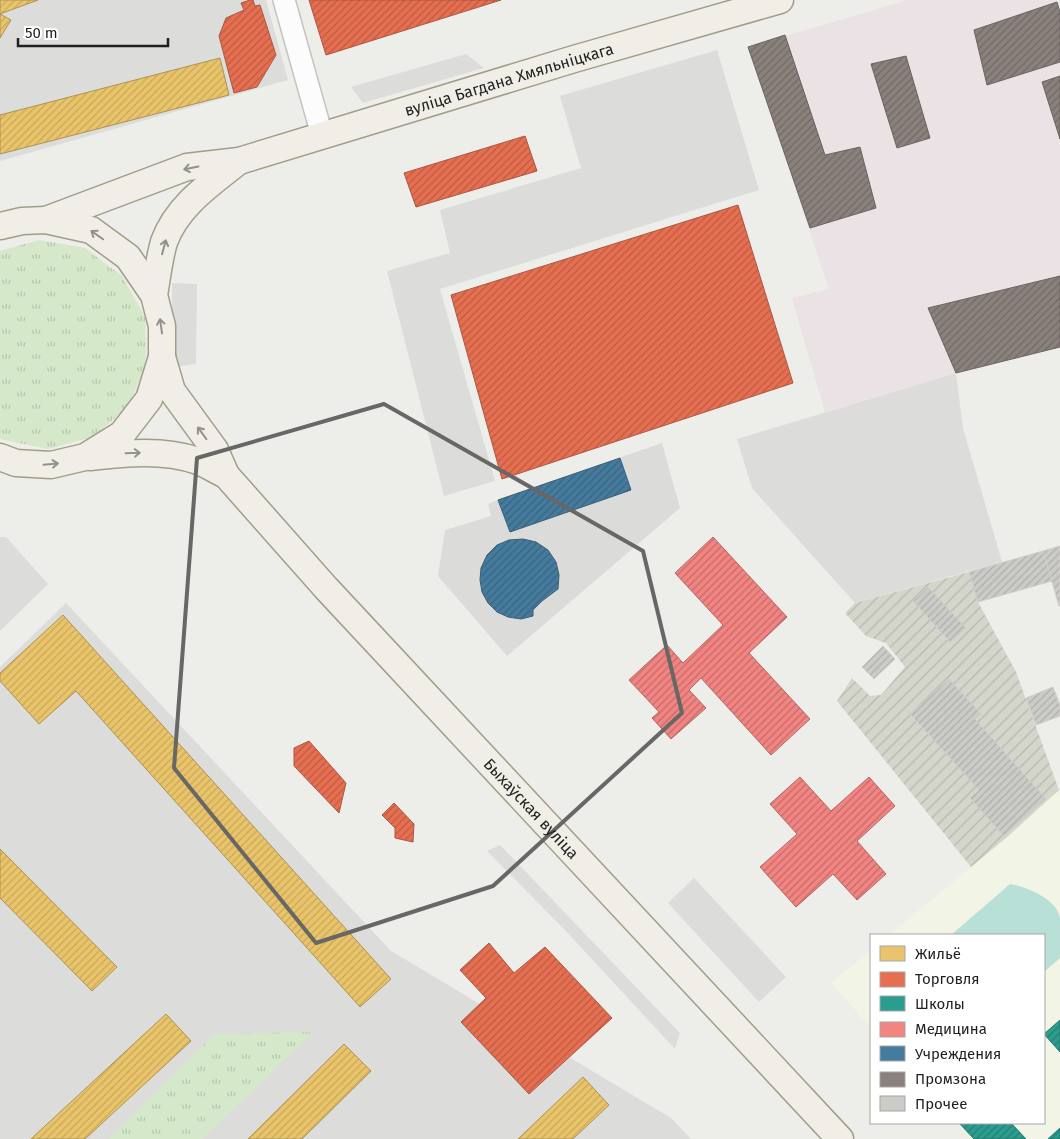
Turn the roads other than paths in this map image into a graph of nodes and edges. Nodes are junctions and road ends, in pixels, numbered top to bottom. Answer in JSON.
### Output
{"nodes":[{"id":1,"x":284,"y":0,"type":"edge"},
{"id":2,"x":780,"y":0,"type":"edge"},
{"id":3,"x":322,"y":135,"type":"junction"},
{"id":4,"x":239,"y":161,"type":"junction"},
{"id":5,"x":46,"y":220,"type":"junction"},
{"id":6,"x":0,"y":226,"type":"edge"},
{"id":7,"x":154,"y":295,"type":"junction"},
{"id":8,"x":162,"y":357,"type":"junction"},
{"id":9,"x":85,"y":457,"type":"junction"},
{"id":10,"x":5,"y":461,"type":"edge"},
{"id":11,"x":226,"y":475,"type":"junction"},
{"id":12,"x":840,"y":1139,"type":"edge"}],
"edges":[{"from":1,"to":3,"type":"street"},
{"from":2,"to":3,"type":"main road","name":"вуліца Багдана Хмяльніцкага"},
{"from":3,"to":4,"type":"main road","name":"вуліца Багдана Хмяльніцкага"},
{"from":4,"to":5,"type":"main road","name":"вуліца Багдана Хмяльніцкага","one_way":true},
{"from":7,"to":4,"type":"main road","name":"вуліца Багдана Хмяльніцкага","one_way":true},
{"from":5,"to":6,"type":"main road"},
{"from":7,"to":5,"type":"main road","one_way":true},
{"from":8,"to":7,"type":"main road","one_way":true},
{"from":8,"to":9,"type":"main road"},
{"from":11,"to":8,"type":"main road","name":"Быхаўская вуліца","one_way":true},
{"from":10,"to":9,"type":"main road","one_way":true},
{"from":9,"to":11,"type":"main road","name":"Быхаўская вуліца","one_way":true},
{"from":11,"to":12,"type":"main road","name":"Быхаўская вуліца"}]}
